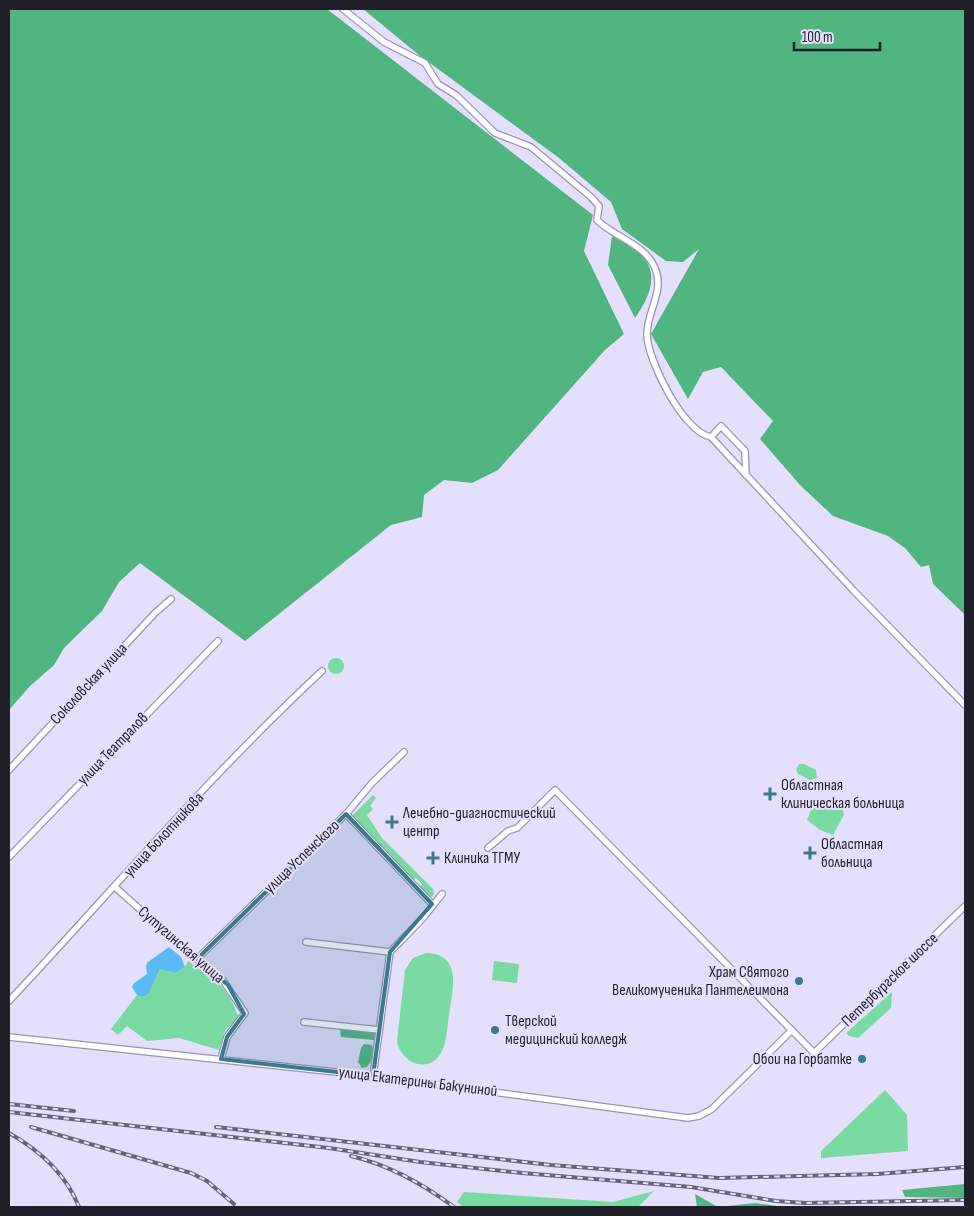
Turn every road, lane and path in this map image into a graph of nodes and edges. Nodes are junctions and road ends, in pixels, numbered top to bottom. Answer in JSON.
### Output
{"nodes":[{"id":1,"x":343,"y":9,"type":"edge"},
{"id":2,"x":710,"y":437,"type":"junction"},
{"id":3,"x":746,"y":475,"type":"junction"},
{"id":4,"x":171,"y":599,"type":"dead end"},
{"id":5,"x":218,"y":641,"type":"dead end"},
{"id":6,"x":322,"y":671,"type":"dead end"},
{"id":7,"x":965,"y":705,"type":"edge"},
{"id":8,"x":404,"y":752,"type":"dead end"},
{"id":9,"x":9,"y":770,"type":"edge"},
{"id":10,"x":346,"y":814,"type":"junction"},
{"id":11,"x":488,"y":848,"type":"dead end"},
{"id":12,"x":9,"y":856,"type":"edge"},
{"id":13,"x":115,"y":887,"type":"junction"},
{"id":14,"x":442,"y":894,"type":"dead end"},
{"id":15,"x":432,"y":904,"type":"junction"},
{"id":16,"x":965,"y":906,"type":"edge"},
{"id":17,"x":306,"y":942,"type":"dead end"},
{"id":18,"x":390,"y":952,"type":"junction"},
{"id":19,"x":197,"y":959,"type":"junction"},
{"id":20,"x":9,"y":1002,"type":"edge"},
{"id":21,"x":304,"y":1022,"type":"dead end"},
{"id":22,"x":379,"y":1030,"type":"junction"},
{"id":23,"x":792,"y":1030,"type":"junction"},
{"id":24,"x":9,"y":1037,"type":"edge"},
{"id":25,"x":814,"y":1053,"type":"junction"},
{"id":26,"x":221,"y":1058,"type":"junction"},
{"id":27,"x":822,"y":1061,"type":"dead end"},
{"id":28,"x":373,"y":1076,"type":"junction"}],
"edges":[{"from":1,"to":2,"type":"street"},
{"from":2,"to":3,"type":"street"},
{"from":2,"to":3,"type":"street"},
{"from":3,"to":7,"type":"street"},
{"from":4,"to":9,"type":"street","name":"Соколовская улица"},
{"from":5,"to":12,"type":"street","name":"улица Театралов"},
{"from":6,"to":13,"type":"street","name":"улица Болотникова"},
{"from":8,"to":10,"type":"street","name":"улица Успенского"},
{"from":10,"to":15,"type":"street"},
{"from":10,"to":19,"type":"street","name":"улица Успенского"},
{"from":11,"to":23,"type":"street"},
{"from":13,"to":19,"type":"street","name":"Сутугинская улица"},
{"from":13,"to":20,"type":"street","name":"улица Болотникова"},
{"from":14,"to":15,"type":"street"},
{"from":15,"to":18,"type":"street"},
{"from":16,"to":25,"type":"street","name":"Петербургское шоссе"},
{"from":17,"to":18,"type":"street"},
{"from":18,"to":22,"type":"street"},
{"from":19,"to":26,"type":"street","name":"Сутугинская улица"},
{"from":21,"to":22,"type":"street"},
{"from":22,"to":28,"type":"street"},
{"from":23,"to":25,"type":"street"},
{"from":23,"to":28,"type":"street","name":"улица Екатерины Бакуниной"},
{"from":24,"to":26,"type":"street","name":"улица Екатерины Бакуниной"},
{"from":25,"to":27,"type":"street"},
{"from":26,"to":28,"type":"street","name":"улица Екатерины Бакуниной"}]}
